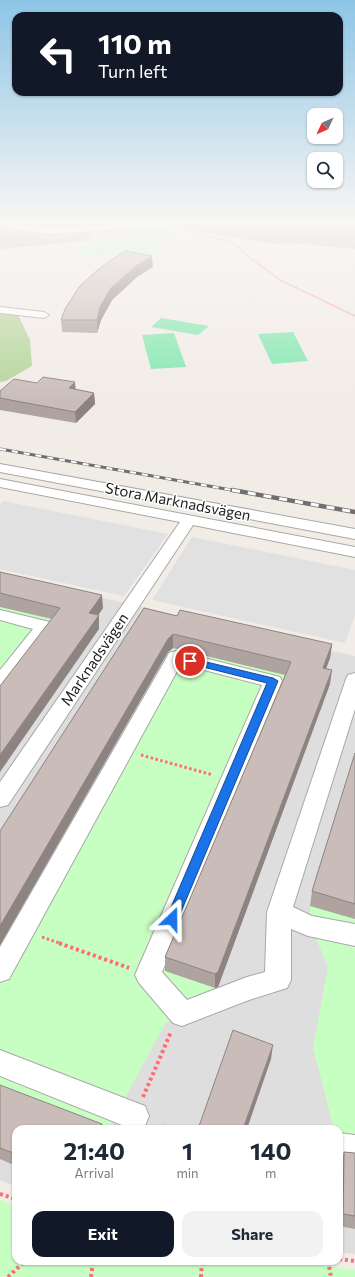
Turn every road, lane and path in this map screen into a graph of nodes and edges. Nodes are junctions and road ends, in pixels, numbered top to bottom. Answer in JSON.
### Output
{"nodes":[{"id":1,"x":285,"y":283,"type":"edge"},
{"id":2,"x":0,"y":310,"type":"edge"},
{"id":3,"x":44,"y":314,"type":"dead end"},
{"id":4,"x":355,"y":316,"type":"edge"},
{"id":5,"x":0,"y":468,"type":"edge"},
{"id":6,"x":2,"y":486,"type":"edge"},
{"id":7,"x":189,"y":520,"type":"junction"},
{"id":8,"x":355,"y":534,"type":"edge"},
{"id":9,"x":355,"y":552,"type":"edge"},
{"id":10,"x":0,"y":615,"type":"edge"},
{"id":11,"x":355,"y":679,"type":"edge"},
{"id":12,"x":0,"y":683,"type":"edge"},
{"id":13,"x":124,"y":750,"type":"junction"},
{"id":14,"x":231,"y":780,"type":"junction"},
{"id":15,"x":0,"y":799,"type":"edge"},
{"id":16,"x":279,"y":912,"type":"junction"},
{"id":17,"x":22,"y":930,"type":"junction"},
{"id":18,"x":355,"y":935,"type":"edge"},
{"id":19,"x":0,"y":971,"type":"edge"},
{"id":20,"x":148,"y":975,"type":"junction"},
{"id":21,"x":182,"y":1014,"type":"junction"},
{"id":22,"x":0,"y":1063,"type":"edge"},
{"id":23,"x":135,"y":1116,"type":"joint"},
{"id":24,"x":343,"y":1148,"type":"edge"},
{"id":25,"x":355,"y":1150,"type":"edge"},
{"id":26,"x":0,"y":1194,"type":"edge"},
{"id":27,"x":12,"y":1198,"type":"edge"},
{"id":28,"x":343,"y":1260,"type":"edge"},
{"id":29,"x":355,"y":1261,"type":"edge"},
{"id":30,"x":21,"y":1265,"type":"edge"},
{"id":31,"x":92,"y":1265,"type":"edge"},
{"id":32,"x":202,"y":1265,"type":"edge"},
{"id":33,"x":329,"y":1265,"type":"edge"},
{"id":34,"x":8,"y":1277,"type":"edge"},
{"id":35,"x":91,"y":1277,"type":"edge"},
{"id":36,"x":201,"y":1277,"type":"edge"},
{"id":37,"x":331,"y":1277,"type":"edge"}],
"edges":[{"from":1,"to":4,"type":"path"},
{"from":2,"to":3,"type":"street"},
{"from":5,"to":8,"type":"street","name":"Stora Marknadsvägen"},
{"from":6,"to":7,"type":"street"},
{"from":7,"to":9,"type":"street"},
{"from":7,"to":15,"type":"street","name":"Marknadsvägen"},
{"from":10,"to":12,"type":"street"},
{"from":11,"to":16,"type":"street"},
{"from":13,"to":14,"type":"path"},
{"from":13,"to":14,"type":"street"},
{"from":13,"to":17,"type":"street"},
{"from":14,"to":20,"type":"street"},
{"from":16,"to":18,"type":"street"},
{"from":16,"to":21,"type":"street"},
{"from":17,"to":19,"type":"street"},
{"from":17,"to":20,"type":"path"},
{"from":20,"to":21,"type":"street"},
{"from":21,"to":23,"type":"path"},
{"from":22,"to":23,"type":"street"},
{"from":24,"to":25,"type":"street"},
{"from":26,"to":27,"type":"path"},
{"from":28,"to":29,"type":"path"},
{"from":30,"to":34,"type":"path"},
{"from":31,"to":35,"type":"path"},
{"from":32,"to":36,"type":"path"},
{"from":33,"to":37,"type":"path"}]}
